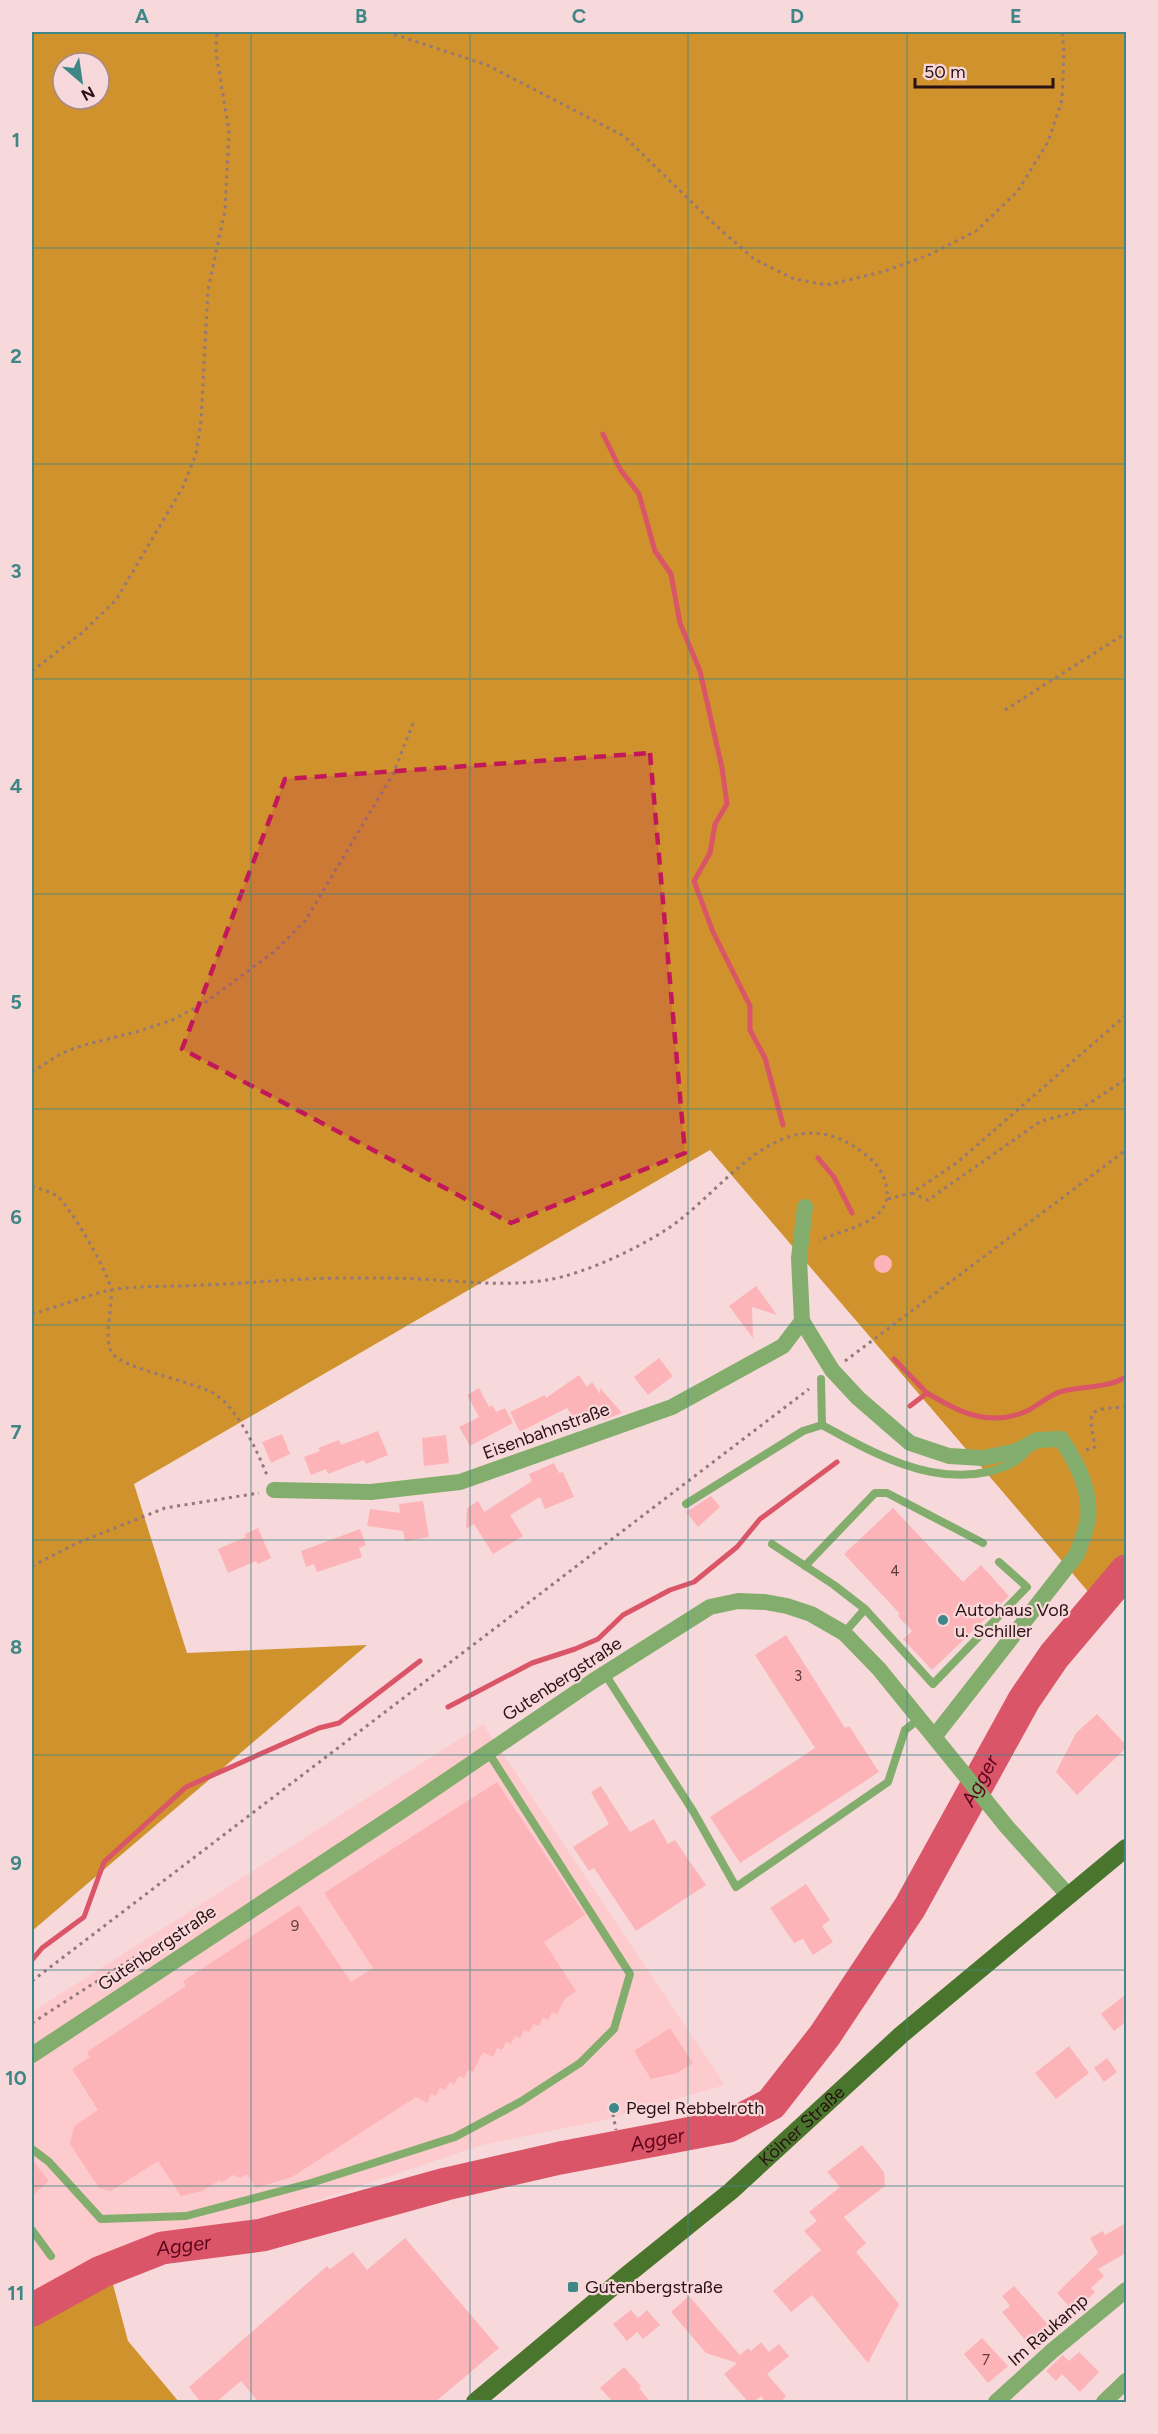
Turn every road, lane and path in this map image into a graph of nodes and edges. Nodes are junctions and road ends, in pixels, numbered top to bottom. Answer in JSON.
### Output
{"nodes":[{"id":1,"x":217,"y":32,"type":"edge"},
{"id":2,"x":387,"y":32,"type":"edge"},
{"id":3,"x":1062,"y":32,"type":"edge"},
{"id":4,"x":1126,"y":633,"type":"edge"},
{"id":5,"x":32,"y":671,"type":"edge"},
{"id":6,"x":1005,"y":710,"type":"dead end"},
{"id":7,"x":414,"y":721,"type":"dead end"},
{"id":8,"x":1126,"y":1015,"type":"edge"},
{"id":9,"x":32,"y":1071,"type":"edge"},
{"id":10,"x":1126,"y":1079,"type":"edge"},
{"id":11,"x":1126,"y":1150,"type":"edge"},
{"id":12,"x":32,"y":1186,"type":"edge"},
{"id":13,"x":912,"y":1193,"type":"junction"},
{"id":14,"x":888,"y":1199,"type":"junction"},
{"id":15,"x":806,"y":1207,"type":"dead end"},
{"id":16,"x":799,"y":1258,"type":"junction"},
{"id":17,"x":111,"y":1290,"type":"junction"},
{"id":18,"x":32,"y":1314,"type":"edge"},
{"id":19,"x":802,"y":1322,"type":"junction"},
{"id":20,"x":821,"y":1379,"type":"junction"},
{"id":21,"x":1126,"y":1407,"type":"edge"},
{"id":22,"x":822,"y":1425,"type":"junction"},
{"id":23,"x":1037,"y":1440,"type":"junction"},
{"id":24,"x":1072,"y":1455,"type":"junction"},
{"id":25,"x":274,"y":1490,"type":"junction"},
{"id":26,"x":686,"y":1504,"type":"dead end"},
{"id":27,"x":983,"y":1543,"type":"dead end"},
{"id":28,"x":772,"y":1544,"type":"dead end"},
{"id":29,"x":999,"y":1562,"type":"dead end"},
{"id":30,"x":32,"y":1566,"type":"edge"},
{"id":31,"x":805,"y":1566,"type":"junction"},
{"id":32,"x":865,"y":1609,"type":"junction"},
{"id":33,"x":844,"y":1633,"type":"junction"},
{"id":34,"x":604,"y":1674,"type":"junction"},
{"id":35,"x":919,"y":1719,"type":"junction"},
{"id":36,"x":934,"y":1737,"type":"junction"},
{"id":37,"x":488,"y":1752,"type":"junction"},
{"id":38,"x":1126,"y":1848,"type":"edge"},
{"id":39,"x":1068,"y":1895,"type":"junction"},
{"id":40,"x":158,"y":1970,"type":"junction"},
{"id":41,"x":32,"y":1981,"type":"edge"},
{"id":42,"x":32,"y":2023,"type":"edge"},
{"id":43,"x":32,"y":2055,"type":"edge"},
{"id":44,"x":613,"y":2114,"type":"dead end"},
{"id":45,"x":616,"y":2130,"type":"dead end"},
{"id":46,"x":32,"y":2149,"type":"edge"},
{"id":47,"x":32,"y":2229,"type":"edge"},
{"id":48,"x":51,"y":2256,"type":"dead end"},
{"id":49,"x":1126,"y":2290,"type":"edge"},
{"id":50,"x":1126,"y":2381,"type":"edge"},
{"id":51,"x":475,"y":2403,"type":"edge"},
{"id":52,"x":996,"y":2403,"type":"edge"},
{"id":53,"x":1104,"y":2403,"type":"edge"}],
"edges":[{"from":1,"to":5,"type":"path"},
{"from":2,"to":3,"type":"path"},
{"from":4,"to":6,"type":"path"},
{"from":7,"to":9,"type":"path"},
{"from":8,"to":13,"type":"path"},
{"from":10,"to":13,"type":"path"},
{"from":11,"to":20,"type":"path"},
{"from":12,"to":17,"type":"path"},
{"from":13,"to":14,"type":"path"},
{"from":14,"to":16,"type":"path"},
{"from":14,"to":17,"type":"path"},
{"from":15,"to":16,"type":"street"},
{"from":16,"to":19,"type":"street"},
{"from":17,"to":18,"type":"path"},
{"from":17,"to":25,"type":"path"},
{"from":19,"to":23,"type":"street"},
{"from":19,"to":25,"type":"street","name":"Eisenbahnstraße"},
{"from":20,"to":22,"type":"lane"},
{"from":20,"to":41,"type":"path"},
{"from":21,"to":24,"type":"path"},
{"from":22,"to":23,"type":"lane"},
{"from":22,"to":26,"type":"lane"},
{"from":23,"to":24,"type":"street"},
{"from":24,"to":36,"type":"street"},
{"from":25,"to":30,"type":"path"},
{"from":27,"to":31,"type":"lane"},
{"from":28,"to":31,"type":"lane"},
{"from":29,"to":32,"type":"lane"},
{"from":31,"to":32,"type":"lane"},
{"from":32,"to":33,"type":"lane"},
{"from":33,"to":34,"type":"street","name":"Gutenbergstraße"},
{"from":33,"to":35,"type":"street","name":"Gutenbergstraße"},
{"from":34,"to":35,"type":"lane"},
{"from":34,"to":37,"type":"street","name":"Gutenbergstraße"},
{"from":35,"to":36,"type":"street","name":"Gutenbergstraße"},
{"from":36,"to":39,"type":"street","name":"Gutenbergstraße"},
{"from":37,"to":40,"type":"street","name":"Gutenbergstraße"},
{"from":37,"to":46,"type":"lane"},
{"from":38,"to":39,"type":"main road","name":"Kölner Straße"},
{"from":39,"to":51,"type":"main road","name":"Kölner Straße"},
{"from":40,"to":42,"type":"path"},
{"from":40,"to":43,"type":"street","name":"Gutenbergstraße"},
{"from":44,"to":45,"type":"path"},
{"from":47,"to":48,"type":"lane"},
{"from":49,"to":52,"type":"street","name":"Im Raukamp"},
{"from":50,"to":53,"type":"street"}]}
